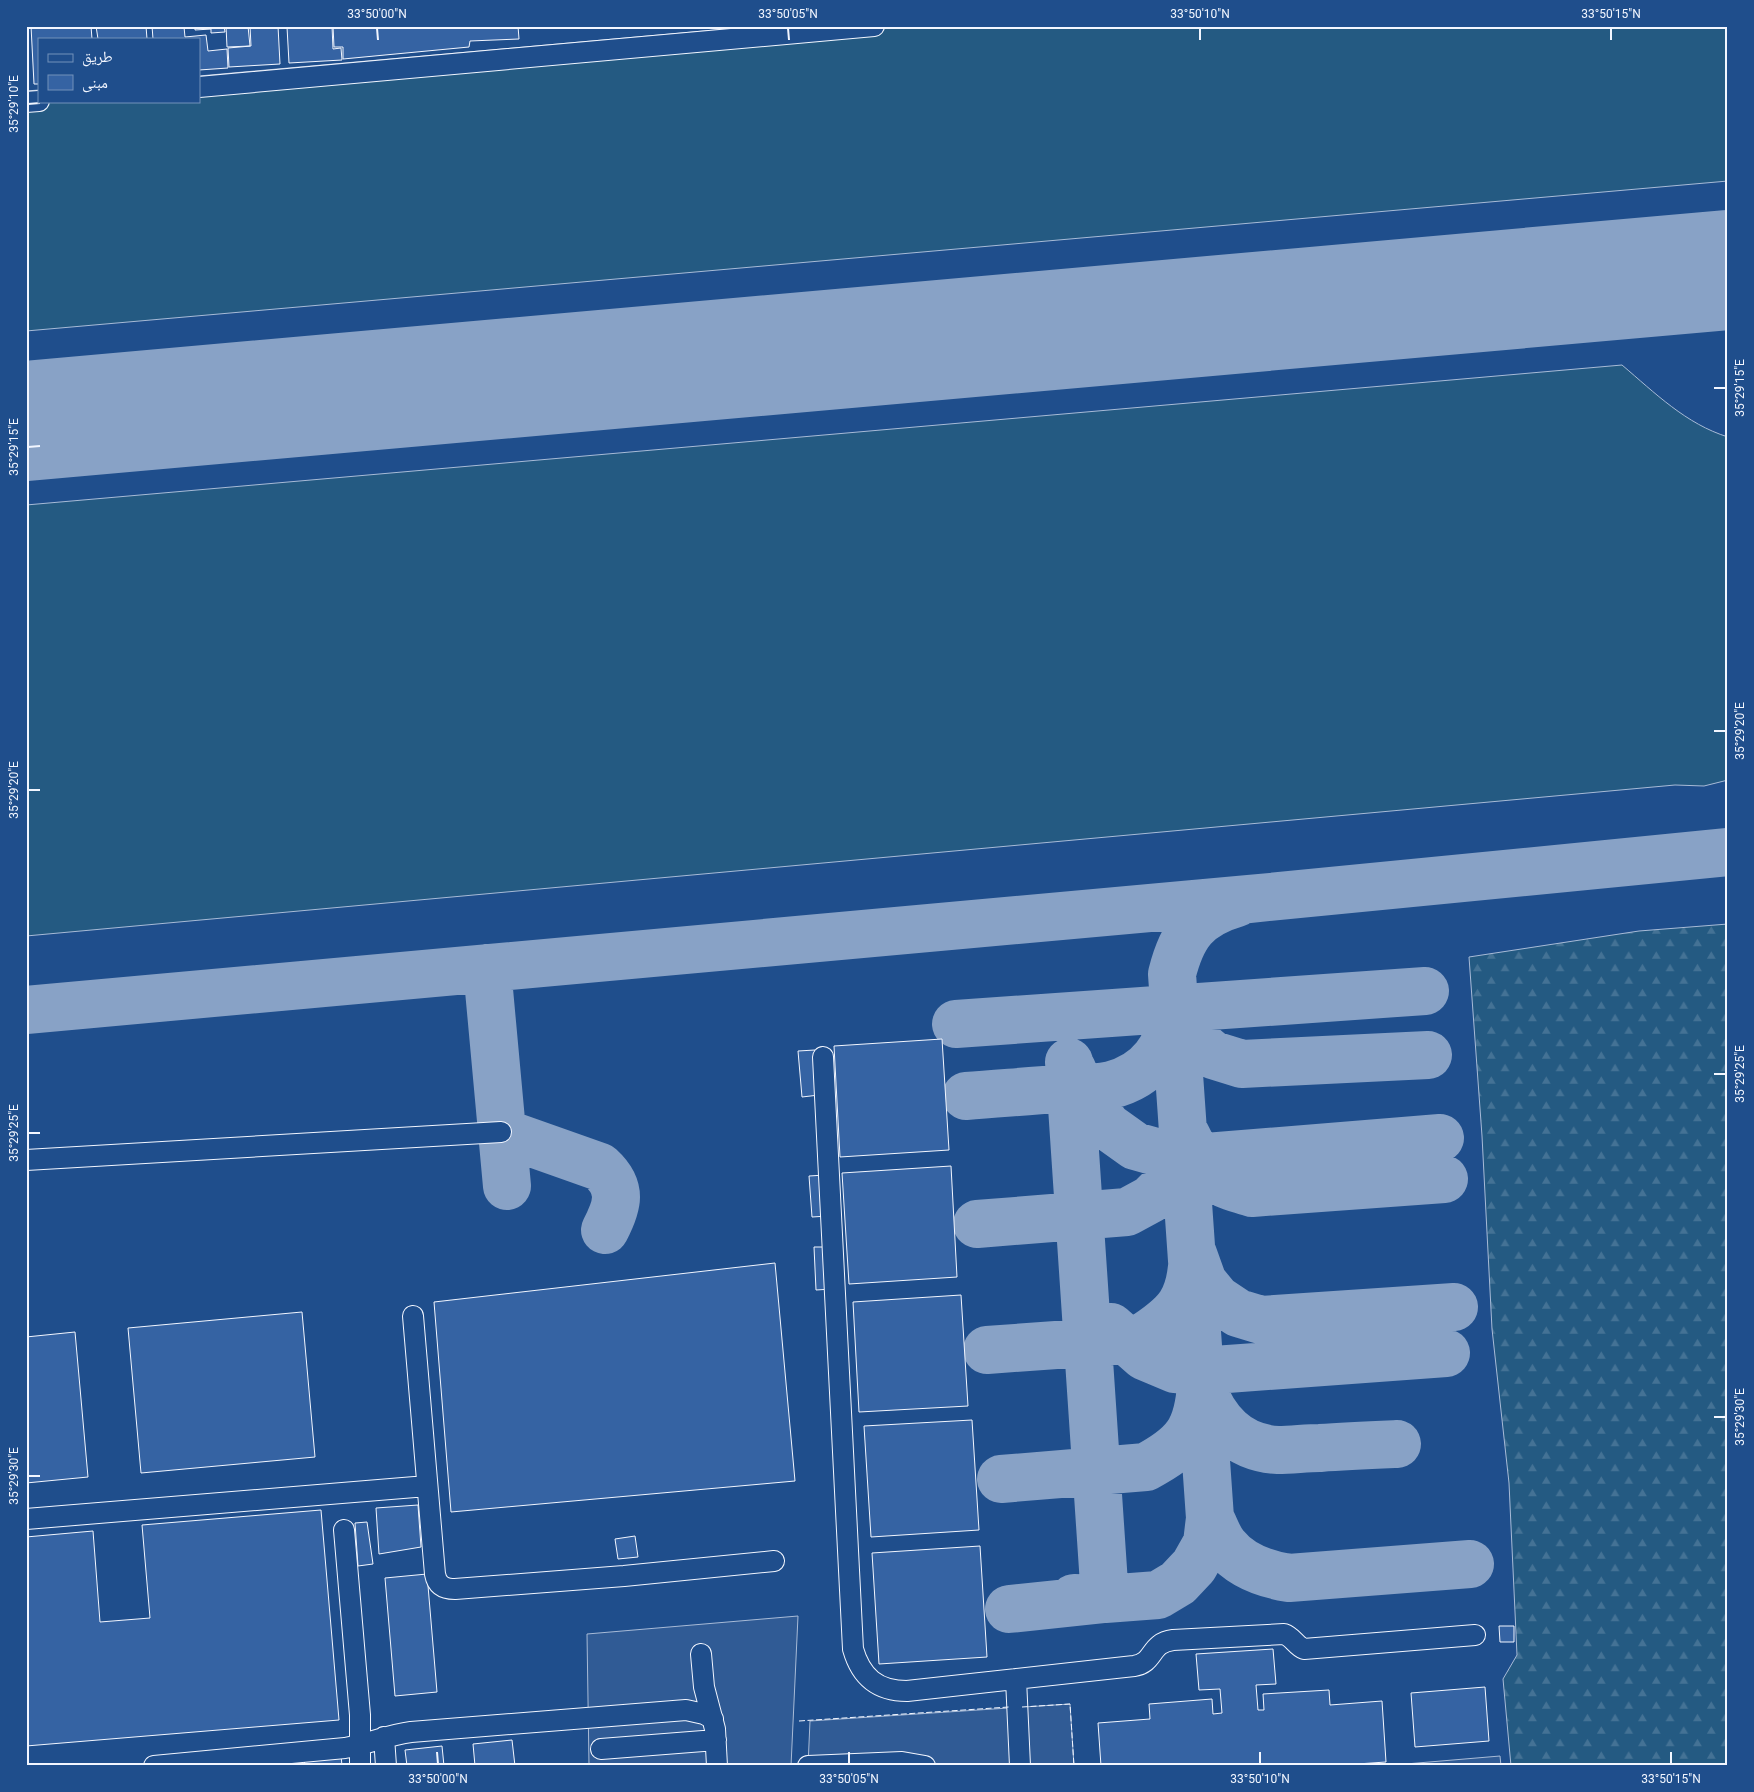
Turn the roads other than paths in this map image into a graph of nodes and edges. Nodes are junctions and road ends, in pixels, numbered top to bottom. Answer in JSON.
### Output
{"nodes":[{"id":1,"x":874,"y":26,"type":"edge"},
{"id":2,"x":200,"y":87,"type":"edge"},
{"id":3,"x":823,"y":1057,"type":"dead end"},
{"id":4,"x":501,"y":1132,"type":"dead end"},
{"id":5,"x":26,"y":1160,"type":"edge"},
{"id":6,"x":413,"y":1316,"type":"dead end"},
{"id":7,"x":427,"y":1486,"type":"junction"},
{"id":8,"x":26,"y":1519,"type":"edge"},
{"id":9,"x":344,"y":1530,"type":"dead end"},
{"id":10,"x":774,"y":1561,"type":"dead end"},
{"id":11,"x":1475,"y":1635,"type":"dead end"},
{"id":12,"x":702,"y":1654,"type":"dead end"},
{"id":13,"x":1016,"y":1679,"type":"junction"},
{"id":14,"x":713,"y":1718,"type":"junction"},
{"id":15,"x":384,"y":1738,"type":"junction"},
{"id":16,"x":716,"y":1740,"type":"junction"},
{"id":17,"x":359,"y":1745,"type":"junction"},
{"id":18,"x":601,"y":1749,"type":"dead end"},
{"id":19,"x":154,"y":1766,"type":"edge"},
{"id":20,"x":360,"y":1766,"type":"edge"},
{"id":21,"x":386,"y":1766,"type":"edge"},
{"id":22,"x":717,"y":1766,"type":"edge"},
{"id":23,"x":808,"y":1766,"type":"edge"},
{"id":24,"x":924,"y":1766,"type":"edge"},
{"id":25,"x":1020,"y":1766,"type":"edge"}],
"edges":[{"from":1,"to":2,"type":"lane"},
{"from":3,"to":13,"type":"lane"},
{"from":4,"to":5,"type":"lane"},
{"from":6,"to":7,"type":"lane"},
{"from":7,"to":8,"type":"lane"},
{"from":7,"to":10,"type":"lane"},
{"from":9,"to":17,"type":"lane"},
{"from":11,"to":13,"type":"lane"},
{"from":12,"to":14,"type":"lane"},
{"from":13,"to":25,"type":"lane"},
{"from":14,"to":15,"type":"lane"},
{"from":14,"to":16,"type":"lane"},
{"from":15,"to":17,"type":"lane"},
{"from":15,"to":21,"type":"lane"},
{"from":16,"to":18,"type":"lane"},
{"from":16,"to":22,"type":"lane"},
{"from":17,"to":19,"type":"lane"},
{"from":17,"to":20,"type":"lane"},
{"from":23,"to":24,"type":"lane"}]}
